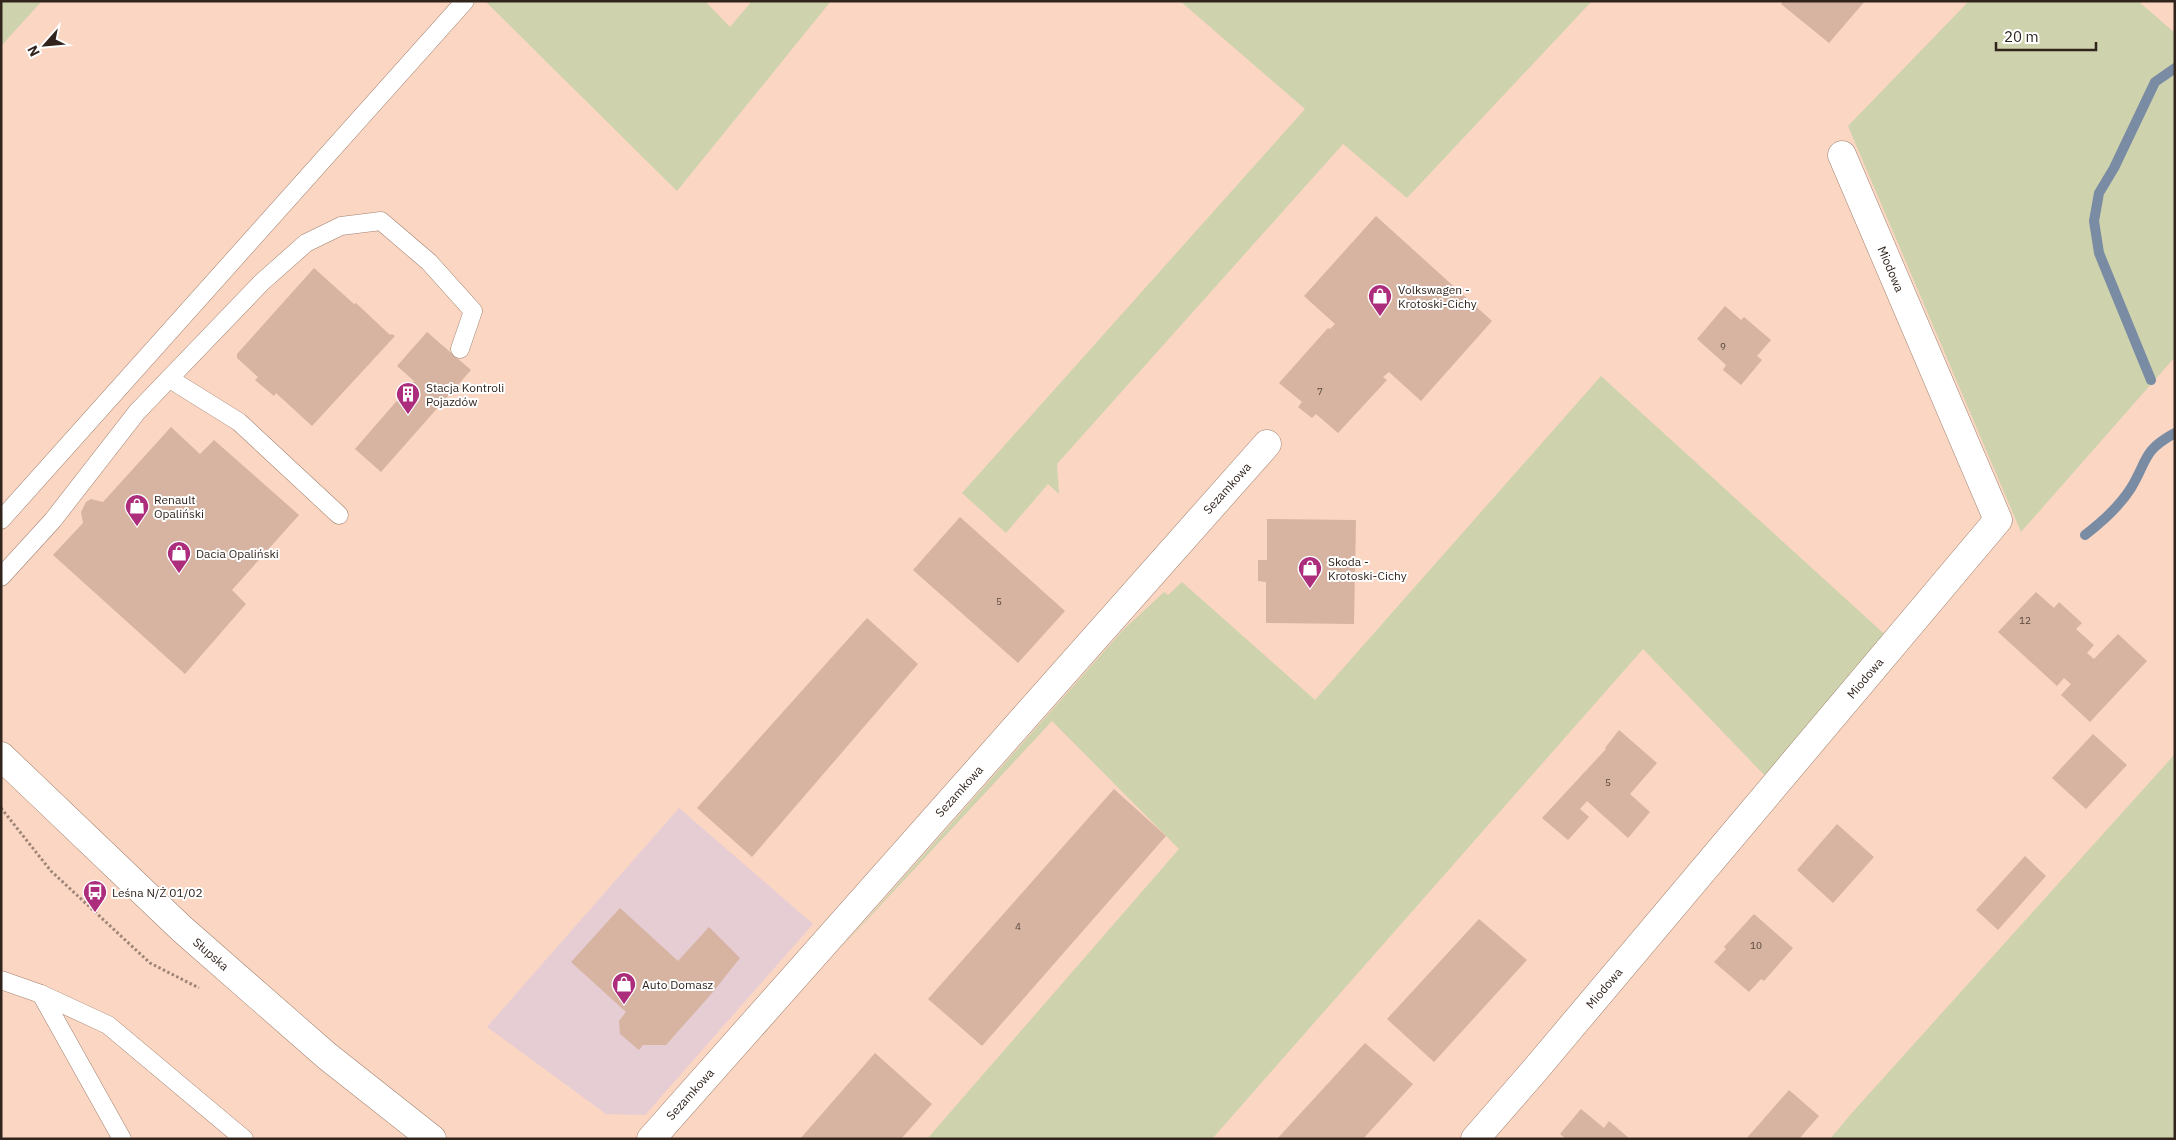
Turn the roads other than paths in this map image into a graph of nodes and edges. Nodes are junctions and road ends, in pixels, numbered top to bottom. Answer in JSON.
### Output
{"nodes":[{"id":1,"x":465,"y":1,"type":"edge"},
{"id":2,"x":1842,"y":155,"type":"dead end"},
{"id":3,"x":460,"y":349,"type":"dead end"},
{"id":4,"x":170,"y":379,"type":"junction"},
{"id":5,"x":1267,"y":444,"type":"dead end"},
{"id":6,"x":339,"y":515,"type":"dead end"},
{"id":7,"x":1,"y":520,"type":"edge"},
{"id":8,"x":1,"y":577,"type":"edge"},
{"id":9,"x":1,"y":756,"type":"edge"},
{"id":10,"x":1,"y":980,"type":"edge"},
{"id":11,"x":41,"y":994,"type":"junction"},
{"id":12,"x":122,"y":1139,"type":"edge"},
{"id":13,"x":244,"y":1139,"type":"edge"},
{"id":14,"x":432,"y":1139,"type":"edge"},
{"id":15,"x":651,"y":1139,"type":"edge"},
{"id":16,"x":1475,"y":1139,"type":"edge"}],
"edges":[{"from":1,"to":7,"type":"lane"},
{"from":2,"to":16,"type":"street","name":"Miodowa"},
{"from":3,"to":4,"type":"lane"},
{"from":4,"to":6,"type":"lane"},
{"from":4,"to":8,"type":"lane"},
{"from":5,"to":15,"type":"street","name":"Sezamkowa"},
{"from":9,"to":14,"type":"street","name":"Słupska"},
{"from":10,"to":11,"type":"lane"},
{"from":11,"to":12,"type":"lane"},
{"from":11,"to":13,"type":"lane"}]}
